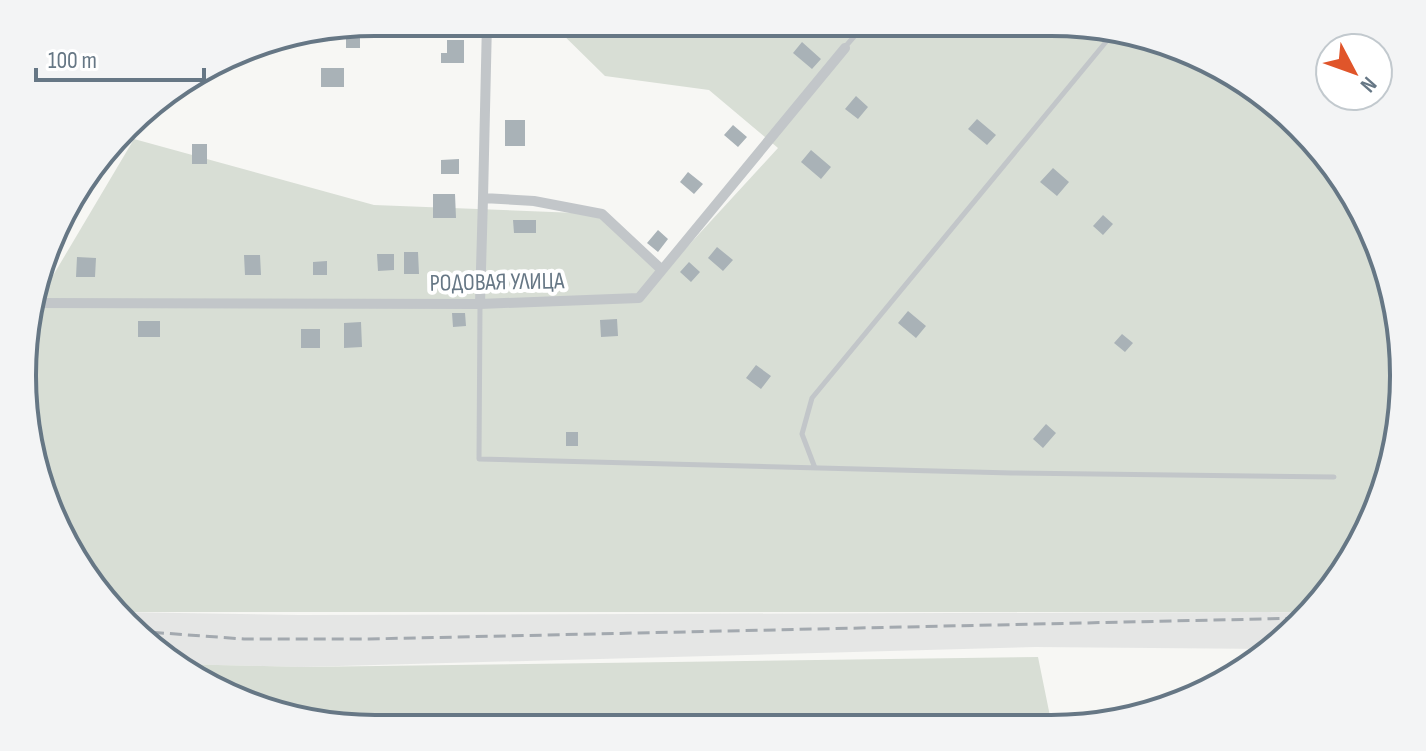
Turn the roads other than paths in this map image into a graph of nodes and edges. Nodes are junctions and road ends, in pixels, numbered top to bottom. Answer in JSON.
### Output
{"nodes":[{"id":1,"x":487,"y":36,"type":"edge"},
{"id":2,"x":855,"y":36,"type":"edge"},
{"id":3,"x":1107,"y":41,"type":"edge"},
{"id":4,"x":845,"y":48,"type":"joint"},
{"id":5,"x":483,"y":198,"type":"junction"},
{"id":6,"x":662,"y":270,"type":"junction"},
{"id":7,"x":44,"y":303,"type":"edge"},
{"id":8,"x":480,"y":304,"type":"junction"},
{"id":9,"x":815,"y":468,"type":"junction"},
{"id":10,"x":1334,"y":477,"type":"dead end"}],
"edges":[{"from":1,"to":5,"type":"street"},
{"from":2,"to":4,"type":"lane"},
{"from":3,"to":9,"type":"lane"},
{"from":4,"to":6,"type":"street","name":"РОДОВАЯ УЛИЦА"},
{"from":5,"to":6,"type":"street"},
{"from":5,"to":8,"type":"street"},
{"from":6,"to":8,"type":"street","name":"РОДОВАЯ УЛИЦА"},
{"from":7,"to":8,"type":"street","name":"РОДОВАЯ УЛИЦА"},
{"from":8,"to":9,"type":"lane"},
{"from":9,"to":10,"type":"lane"}]}
